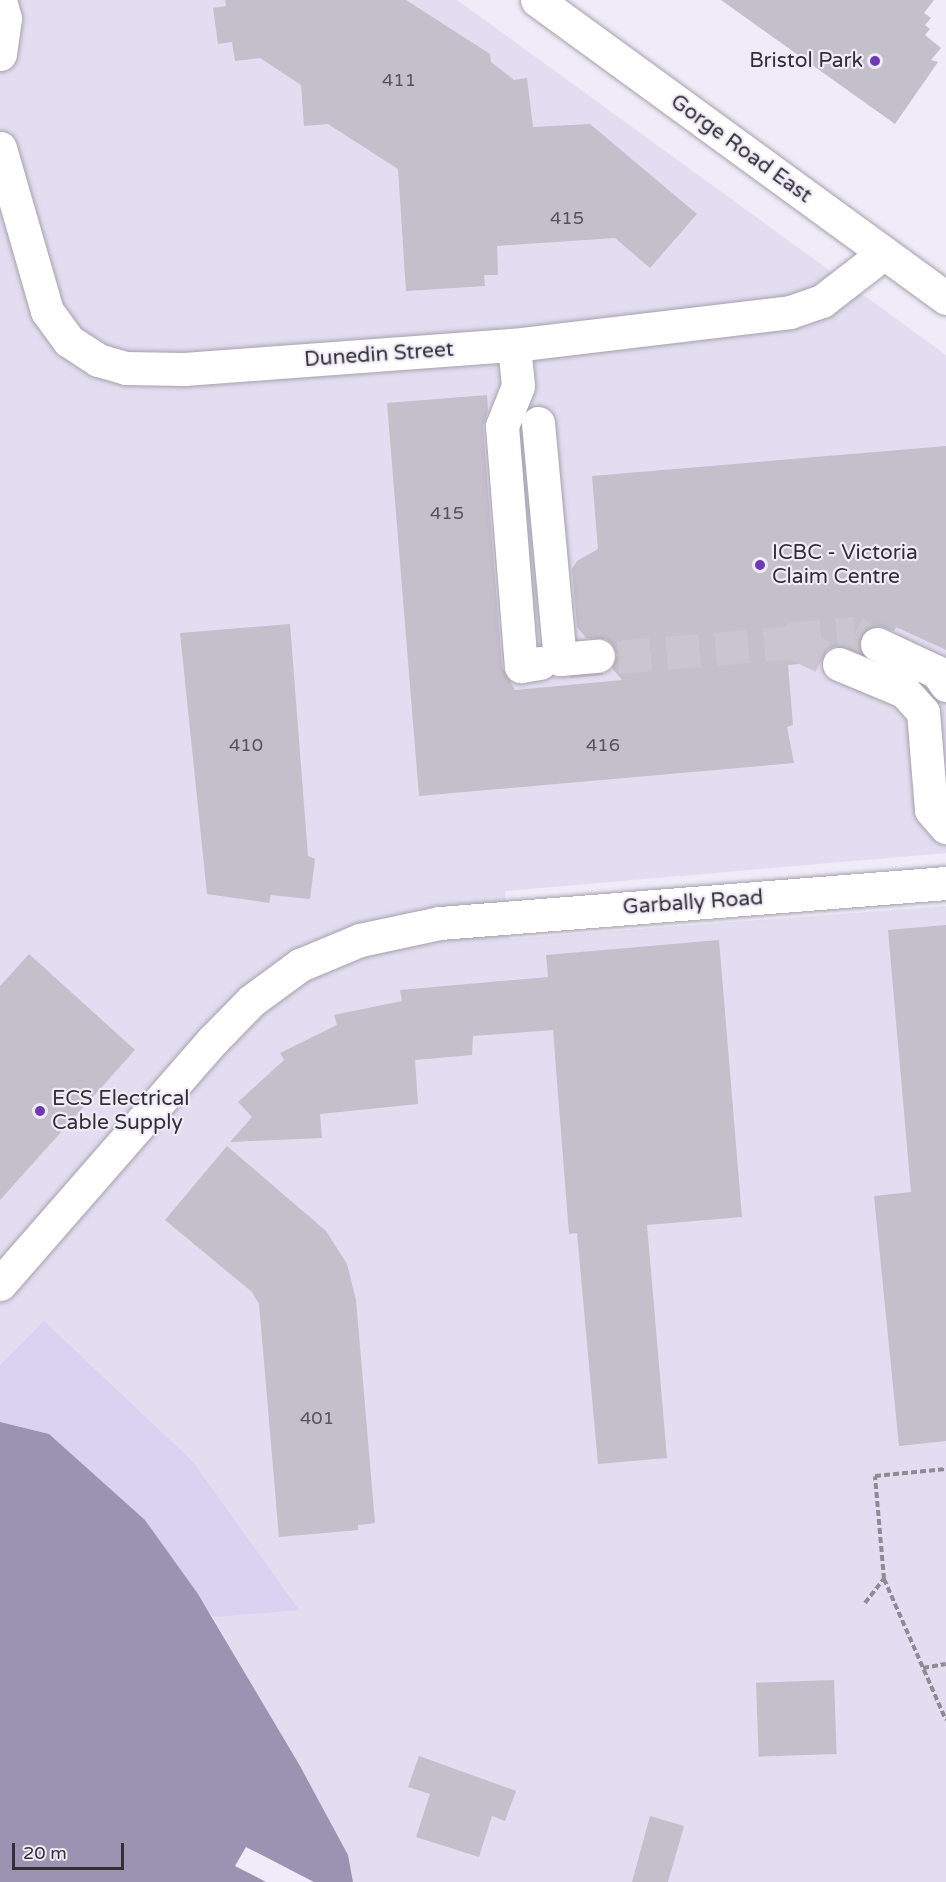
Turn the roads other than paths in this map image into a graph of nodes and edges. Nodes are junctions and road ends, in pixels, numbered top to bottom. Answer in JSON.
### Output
{"nodes":[{"id":1,"x":0,"y":0,"type":"edge"},
{"id":2,"x":537,"y":0,"type":"edge"},
{"id":3,"x":0,"y":54,"type":"edge"},
{"id":4,"x":0,"y":148,"type":"edge"},
{"id":5,"x":884,"y":254,"type":"junction"},
{"id":6,"x":946,"y":298,"type":"edge"},
{"id":7,"x":514,"y":345,"type":"junction"},
{"id":8,"x":538,"y":423,"type":"dead end"},
{"id":9,"x":877,"y":644,"type":"tunnel mouth"},
{"id":10,"x":598,"y":656,"type":"tunnel mouth"},
{"id":11,"x":540,"y":663,"type":"tunnel mouth"},
{"id":12,"x":839,"y":664,"type":"tunnel mouth"},
{"id":13,"x":946,"y":685,"type":"edge"},
{"id":14,"x":946,"y":827,"type":"edge"},
{"id":15,"x":946,"y":884,"type":"edge"},
{"id":16,"x":0,"y":1284,"type":"edge"}],
"edges":[{"from":1,"to":3,"type":"street"},
{"from":2,"to":5,"type":"street","name":"Gorge Road East"},
{"from":4,"to":7,"type":"street","name":"Dunedin Street"},
{"from":5,"to":6,"type":"street","name":"Gorge Road East"},
{"from":5,"to":7,"type":"street","name":"Dunedin Street"},
{"from":7,"to":11,"type":"street"},
{"from":8,"to":10,"type":"street"},
{"from":9,"to":13,"type":"street"},
{"from":12,"to":14,"type":"street"},
{"from":15,"to":16,"type":"street","name":"Garbally Road"}]}
